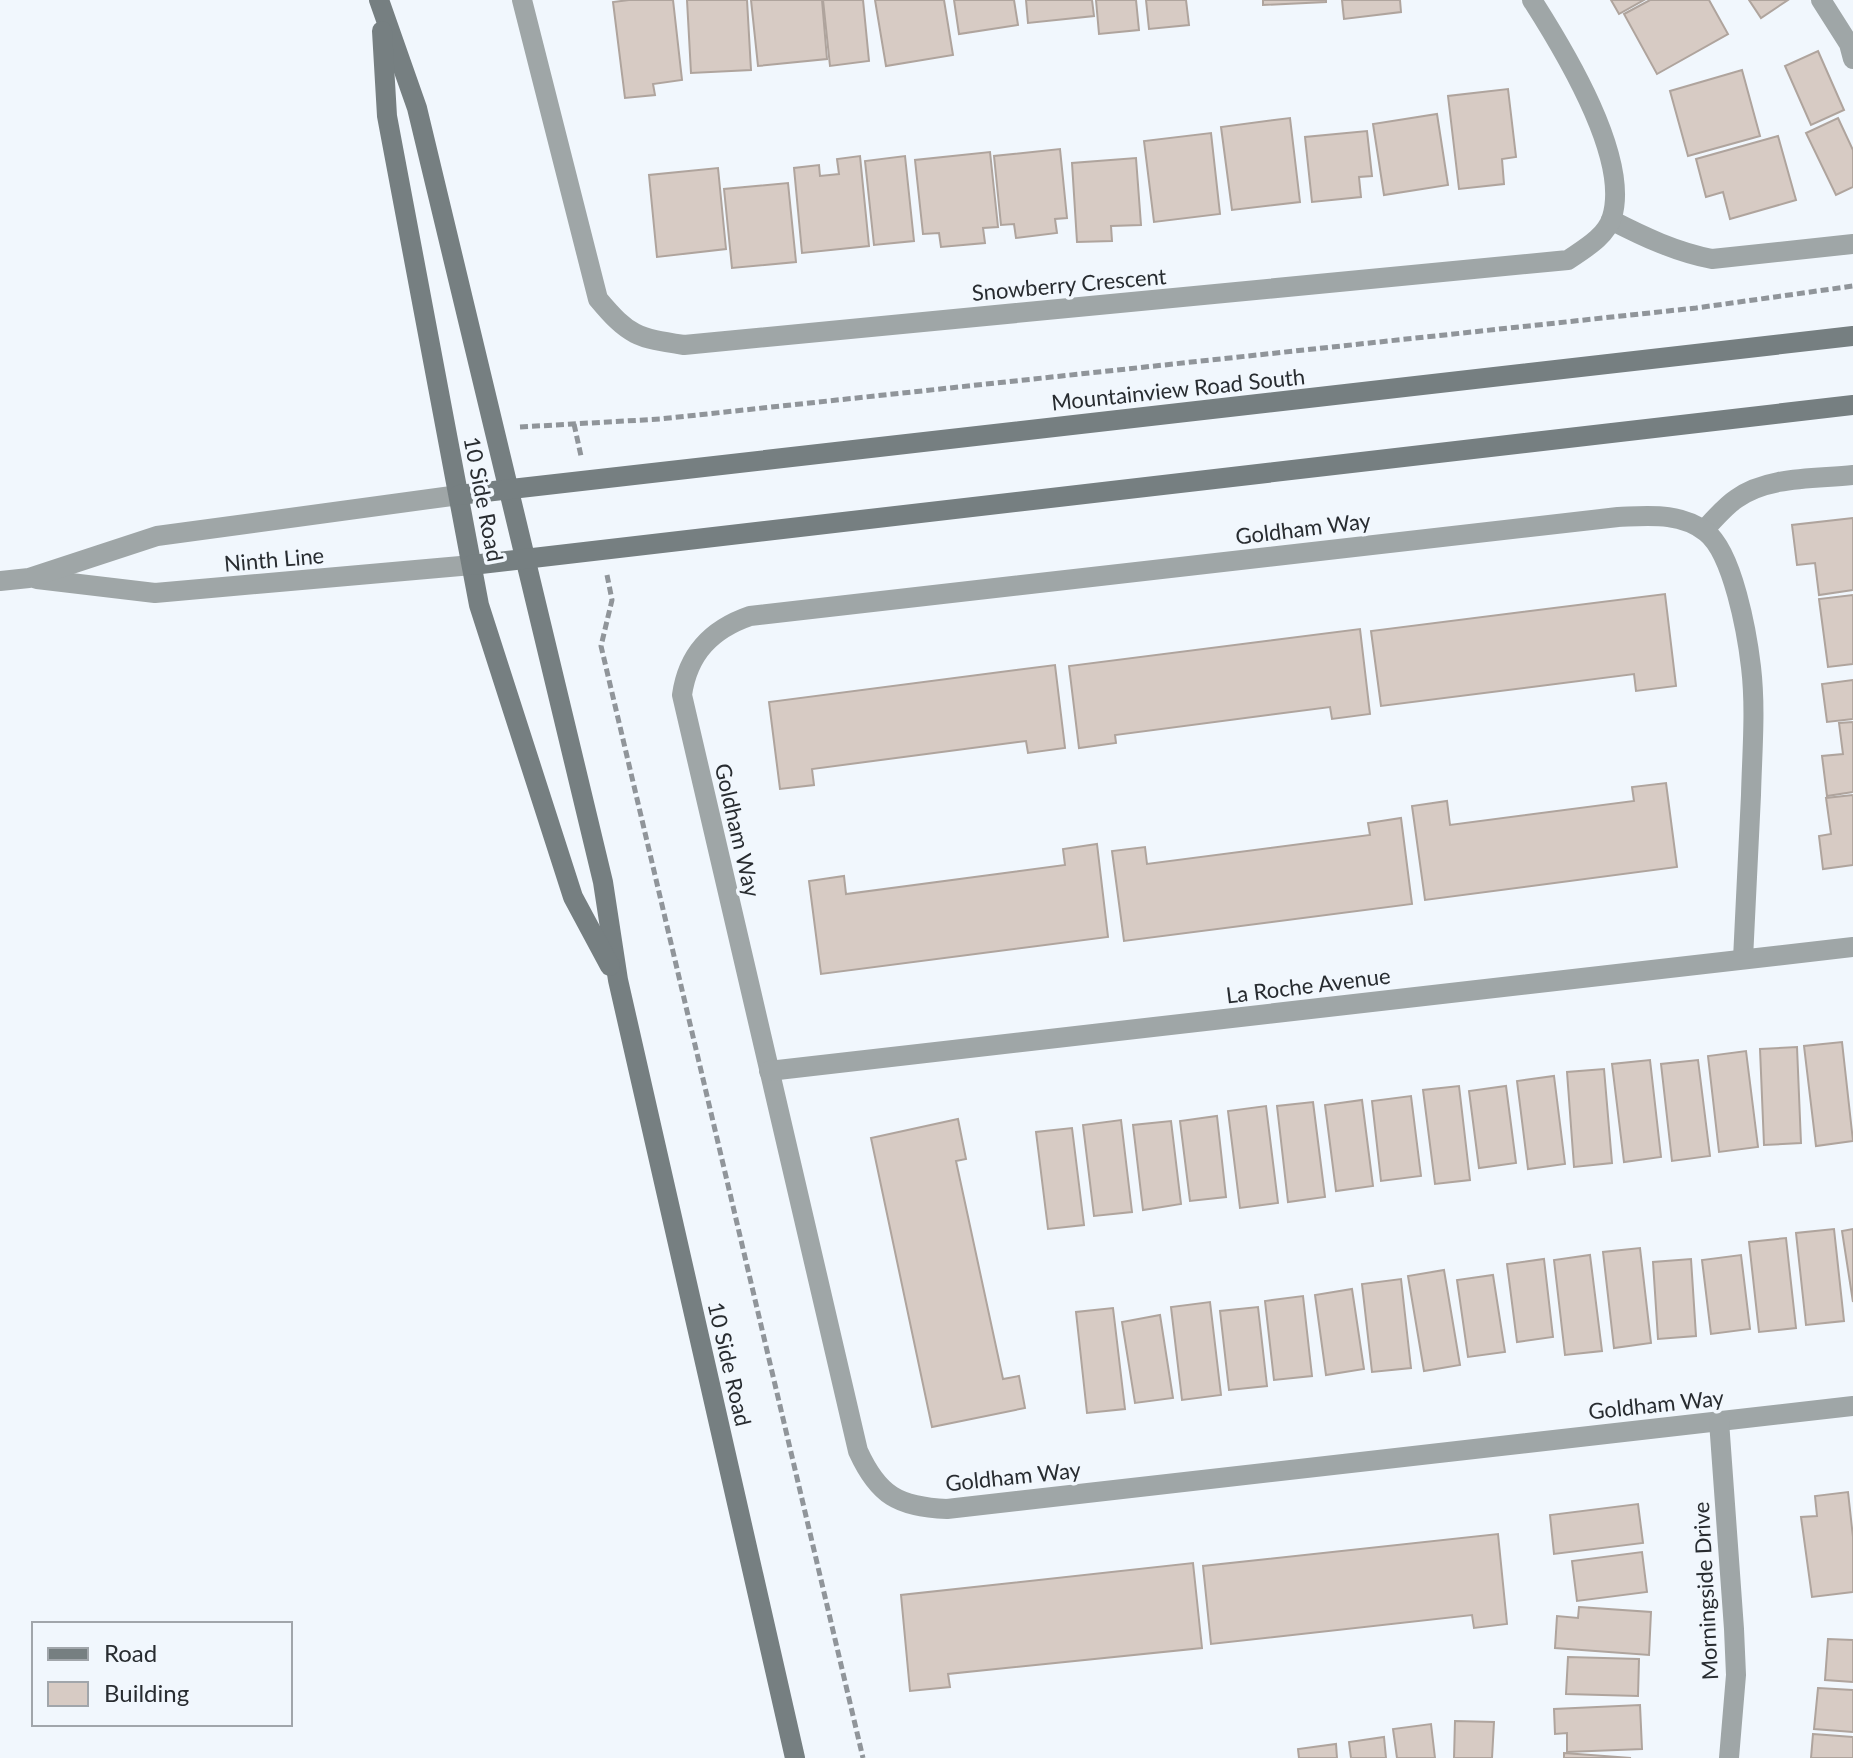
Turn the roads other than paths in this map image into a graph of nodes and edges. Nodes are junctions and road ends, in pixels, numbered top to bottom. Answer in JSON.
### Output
{"nodes":[{"id":1,"x":522,"y":0,"type":"edge"},
{"id":2,"x":1532,"y":0,"type":"edge"},
{"id":3,"x":1821,"y":0,"type":"edge"},
{"id":4,"x":380,"y":3,"type":"edge"},
{"id":5,"x":1853,"y":59,"type":"edge"},
{"id":6,"x":1611,"y":220,"type":"junction"},
{"id":7,"x":1853,"y":244,"type":"edge"},
{"id":8,"x":1853,"y":336,"type":"edge"},
{"id":9,"x":1853,"y":405,"type":"edge"},
{"id":10,"x":1853,"y":475,"type":"edge"},
{"id":11,"x":508,"y":489,"type":"junction"},
{"id":12,"x":459,"y":495,"type":"junction"},
{"id":13,"x":1704,"y":530,"type":"junction"},
{"id":14,"x":524,"y":559,"type":"junction"},
{"id":15,"x":472,"y":565,"type":"junction"},
{"id":16,"x":29,"y":578,"type":"junction"},
{"id":17,"x":0,"y":581,"type":"edge"},
{"id":18,"x":1853,"y":947,"type":"edge"},
{"id":19,"x":1743,"y":959,"type":"junction"},
{"id":20,"x":618,"y":980,"type":"junction"},
{"id":21,"x":769,"y":1071,"type":"junction"},
{"id":22,"x":1853,"y":1406,"type":"edge"},
{"id":23,"x":1719,"y":1421,"type":"junction"},
{"id":24,"x":795,"y":1758,"type":"edge"},
{"id":25,"x":1729,"y":1758,"type":"edge"}],
"edges":[{"from":1,"to":6,"type":"street","name":"Snowberry Crescent"},
{"from":2,"to":6,"type":"street"},
{"from":3,"to":5,"type":"street"},
{"from":4,"to":11,"type":"main road","name":"10 Side Road"},
{"from":4,"to":12,"type":"main road","name":"10 Side Road"},
{"from":6,"to":7,"type":"street"},
{"from":8,"to":11,"type":"main road","name":"Mountainview Road South"},
{"from":9,"to":14,"type":"main road"},
{"from":10,"to":13,"type":"street"},
{"from":11,"to":12,"type":"main road","name":"Ninth Line"},
{"from":11,"to":14,"type":"main road","name":"10 Side Road"},
{"from":12,"to":15,"type":"main road","name":"10 Side Road"},
{"from":12,"to":16,"type":"street","name":"Ninth Line"},
{"from":13,"to":19,"type":"street"},
{"from":13,"to":21,"type":"street","name":"Goldham Way"},
{"from":14,"to":15,"type":"main road","name":"Ninth Line"},
{"from":14,"to":20,"type":"main road","name":"10 Side Road"},
{"from":15,"to":16,"type":"street","name":"Ninth Line"},
{"from":15,"to":20,"type":"main road","name":"10 Side Road"},
{"from":16,"to":17,"type":"street","name":"Ninth Line"},
{"from":18,"to":19,"type":"street","name":"La Roche Avenue"},
{"from":19,"to":21,"type":"street","name":"La Roche Avenue"},
{"from":20,"to":24,"type":"main road","name":"10 Side Road"},
{"from":21,"to":23,"type":"street","name":"Goldham Way"},
{"from":22,"to":23,"type":"street","name":"Goldham Way"},
{"from":23,"to":25,"type":"street","name":"Morningside Drive"}]}
